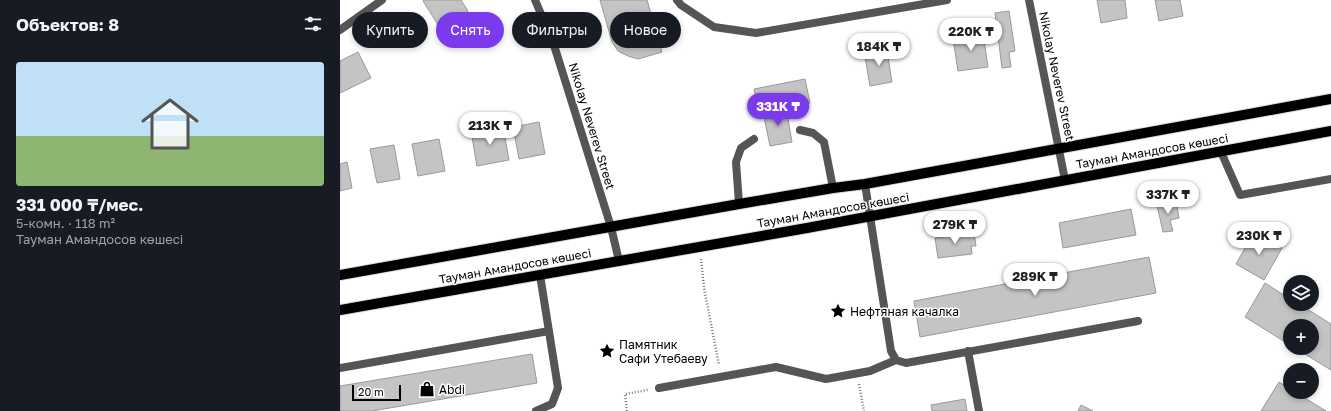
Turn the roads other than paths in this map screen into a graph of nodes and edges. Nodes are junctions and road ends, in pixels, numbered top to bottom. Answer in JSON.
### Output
{"nodes":[{"id":1,"x":382,"y":0,"type":"edge"},
{"id":2,"x":536,"y":0,"type":"edge"},
{"id":3,"x":677,"y":0,"type":"edge"},
{"id":4,"x":947,"y":0,"type":"edge"},
{"id":5,"x":1030,"y":0,"type":"edge"},
{"id":6,"x":340,"y":30,"type":"edge"},
{"id":7,"x":1331,"y":99,"type":"edge"},
{"id":8,"x":800,"y":130,"type":"dead end"},
{"id":9,"x":1331,"y":131,"type":"edge"},
{"id":10,"x":754,"y":139,"type":"dead end"},
{"id":11,"x":1060,"y":148,"type":"junction"},
{"id":12,"x":1221,"y":152,"type":"junction"},
{"id":13,"x":1331,"y":179,"type":"edge"},
{"id":14,"x":1065,"y":180,"type":"junction"},
{"id":15,"x":865,"y":184,"type":"junction"},
{"id":16,"x":833,"y":188,"type":"junction"},
{"id":17,"x":739,"y":204,"type":"junction"},
{"id":18,"x":871,"y":216,"type":"junction"},
{"id":19,"x":611,"y":227,"type":"junction"},
{"id":20,"x":619,"y":261,"type":"junction"},
{"id":21,"x":540,"y":275,"type":"junction"},
{"id":22,"x":340,"y":276,"type":"edge"},
{"id":23,"x":340,"y":310,"type":"edge"},
{"id":24,"x":1138,"y":322,"type":"dead end"},
{"id":25,"x":549,"y":331,"type":"junction"},
{"id":26,"x":968,"y":352,"type":"junction"},
{"id":27,"x":896,"y":360,"type":"junction"},
{"id":28,"x":340,"y":368,"type":"edge"},
{"id":29,"x":659,"y":388,"type":"road end"},
{"id":30,"x":536,"y":411,"type":"edge"},
{"id":31,"x":979,"y":411,"type":"edge"}],
"edges":[{"from":1,"to":6,"type":"street"},
{"from":2,"to":19,"type":"street","name":"Nikolay Neverev Street"},
{"from":3,"to":4,"type":"street"},
{"from":5,"to":11,"type":"street","name":"Nikolay Neverev Street"},
{"from":7,"to":11,"type":"main road","name":"Тауман Амандосов көшесі"},
{"from":8,"to":16,"type":"street"},
{"from":9,"to":12,"type":"main road","name":"Тауман Амандосов көшесі"},
{"from":10,"to":17,"type":"street"},
{"from":11,"to":14,"type":"street","name":"Nikolay Neverev Street"},
{"from":11,"to":15,"type":"main road","name":"Тауман Амандосов көшесі"},
{"from":12,"to":13,"type":"street"},
{"from":12,"to":14,"type":"main road","name":"Тауман Амандосов көшесі"},
{"from":14,"to":18,"type":"main road","name":"Тауман Амандосов көшесі"},
{"from":15,"to":16,"type":"main road","name":"Тауман Амандосов көшесі"},
{"from":15,"to":18,"type":"street"},
{"from":16,"to":17,"type":"main road","name":"Тауман Амандосов көшесі"},
{"from":17,"to":19,"type":"main road","name":"Тауман Амандосов көшесі"},
{"from":18,"to":20,"type":"main road","name":"Тауман Амандосов көшесі"},
{"from":18,"to":27,"type":"street"},
{"from":19,"to":20,"type":"street","name":"Nikolay Neverev Street"},
{"from":19,"to":22,"type":"main road","name":"Тауман Амандосов көшесі"},
{"from":20,"to":21,"type":"main road","name":"Тауман Амандосов көшесі"},
{"from":21,"to":23,"type":"main road","name":"Тауман Амандосов көшесі"},
{"from":21,"to":25,"type":"street"},
{"from":24,"to":26,"type":"street"},
{"from":25,"to":28,"type":"street"},
{"from":25,"to":30,"type":"street"},
{"from":26,"to":27,"type":"street"},
{"from":26,"to":31,"type":"street"},
{"from":27,"to":29,"type":"street"}]}
